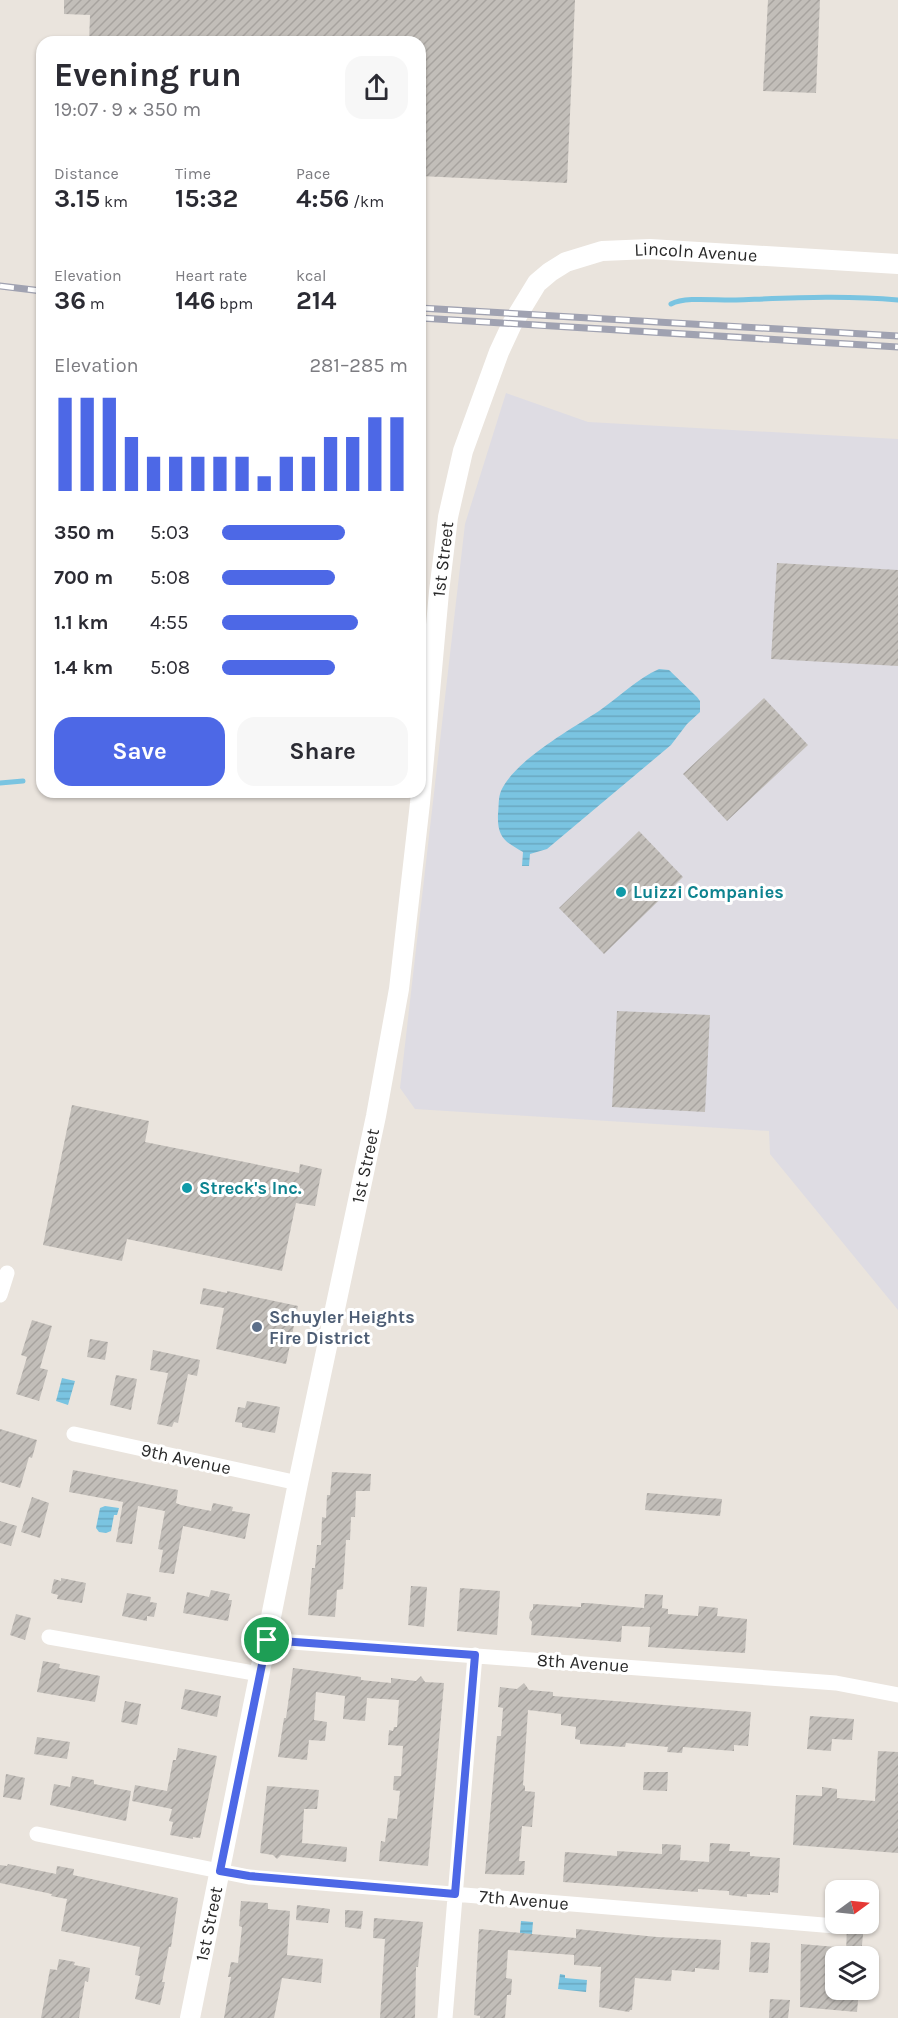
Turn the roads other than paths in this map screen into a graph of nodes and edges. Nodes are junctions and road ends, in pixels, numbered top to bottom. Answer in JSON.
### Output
{"nodes":[{"id":1,"x":898,"y":264,"type":"edge"},
{"id":2,"x":518,"y":313,"type":"joint"},
{"id":3,"x":426,"y":736,"type":"edge"},
{"id":4,"x":420,"y":798,"type":"edge"},
{"id":5,"x":7,"y":1273,"type":"dead end"},
{"id":6,"x":0,"y":1295,"type":"edge"},
{"id":7,"x":74,"y":1434,"type":"dead end"},
{"id":8,"x":298,"y":1483,"type":"junction"},
{"id":9,"x":49,"y":1637,"type":"dead end"},
{"id":10,"x":267,"y":1640,"type":"junction"},
{"id":11,"x":475,"y":1655,"type":"junction"},
{"id":12,"x":260,"y":1674,"type":"junction"},
{"id":13,"x":898,"y":1695,"type":"edge"},
{"id":14,"x":38,"y":1834,"type":"dead end"},
{"id":15,"x":220,"y":1871,"type":"junction"},
{"id":16,"x":455,"y":1894,"type":"junction"},
{"id":17,"x":825,"y":1925,"type":"edge"},
{"id":18,"x":190,"y":2018,"type":"edge"},
{"id":19,"x":445,"y":2018,"type":"edge"}],
"edges":[{"from":1,"to":2,"type":"street","name":"Lincoln Avenue"},
{"from":2,"to":3,"type":"street","name":"1st Street"},
{"from":4,"to":8,"type":"street","name":"1st Street"},
{"from":5,"to":6,"type":"street"},
{"from":7,"to":8,"type":"street","name":"9th Avenue"},
{"from":8,"to":10,"type":"street","name":"1st Street"},
{"from":9,"to":12,"type":"street"},
{"from":10,"to":11,"type":"street","name":"8th Avenue"},
{"from":10,"to":12,"type":"street","name":"1st Street"},
{"from":11,"to":13,"type":"street","name":"8th Avenue"},
{"from":11,"to":16,"type":"street"},
{"from":12,"to":15,"type":"street","name":"1st Street"},
{"from":14,"to":15,"type":"street","name":"7th Avenue"},
{"from":15,"to":16,"type":"street","name":"7th Avenue"},
{"from":15,"to":18,"type":"street","name":"1st Street"},
{"from":16,"to":17,"type":"street","name":"7th Avenue"},
{"from":16,"to":19,"type":"street"}]}
